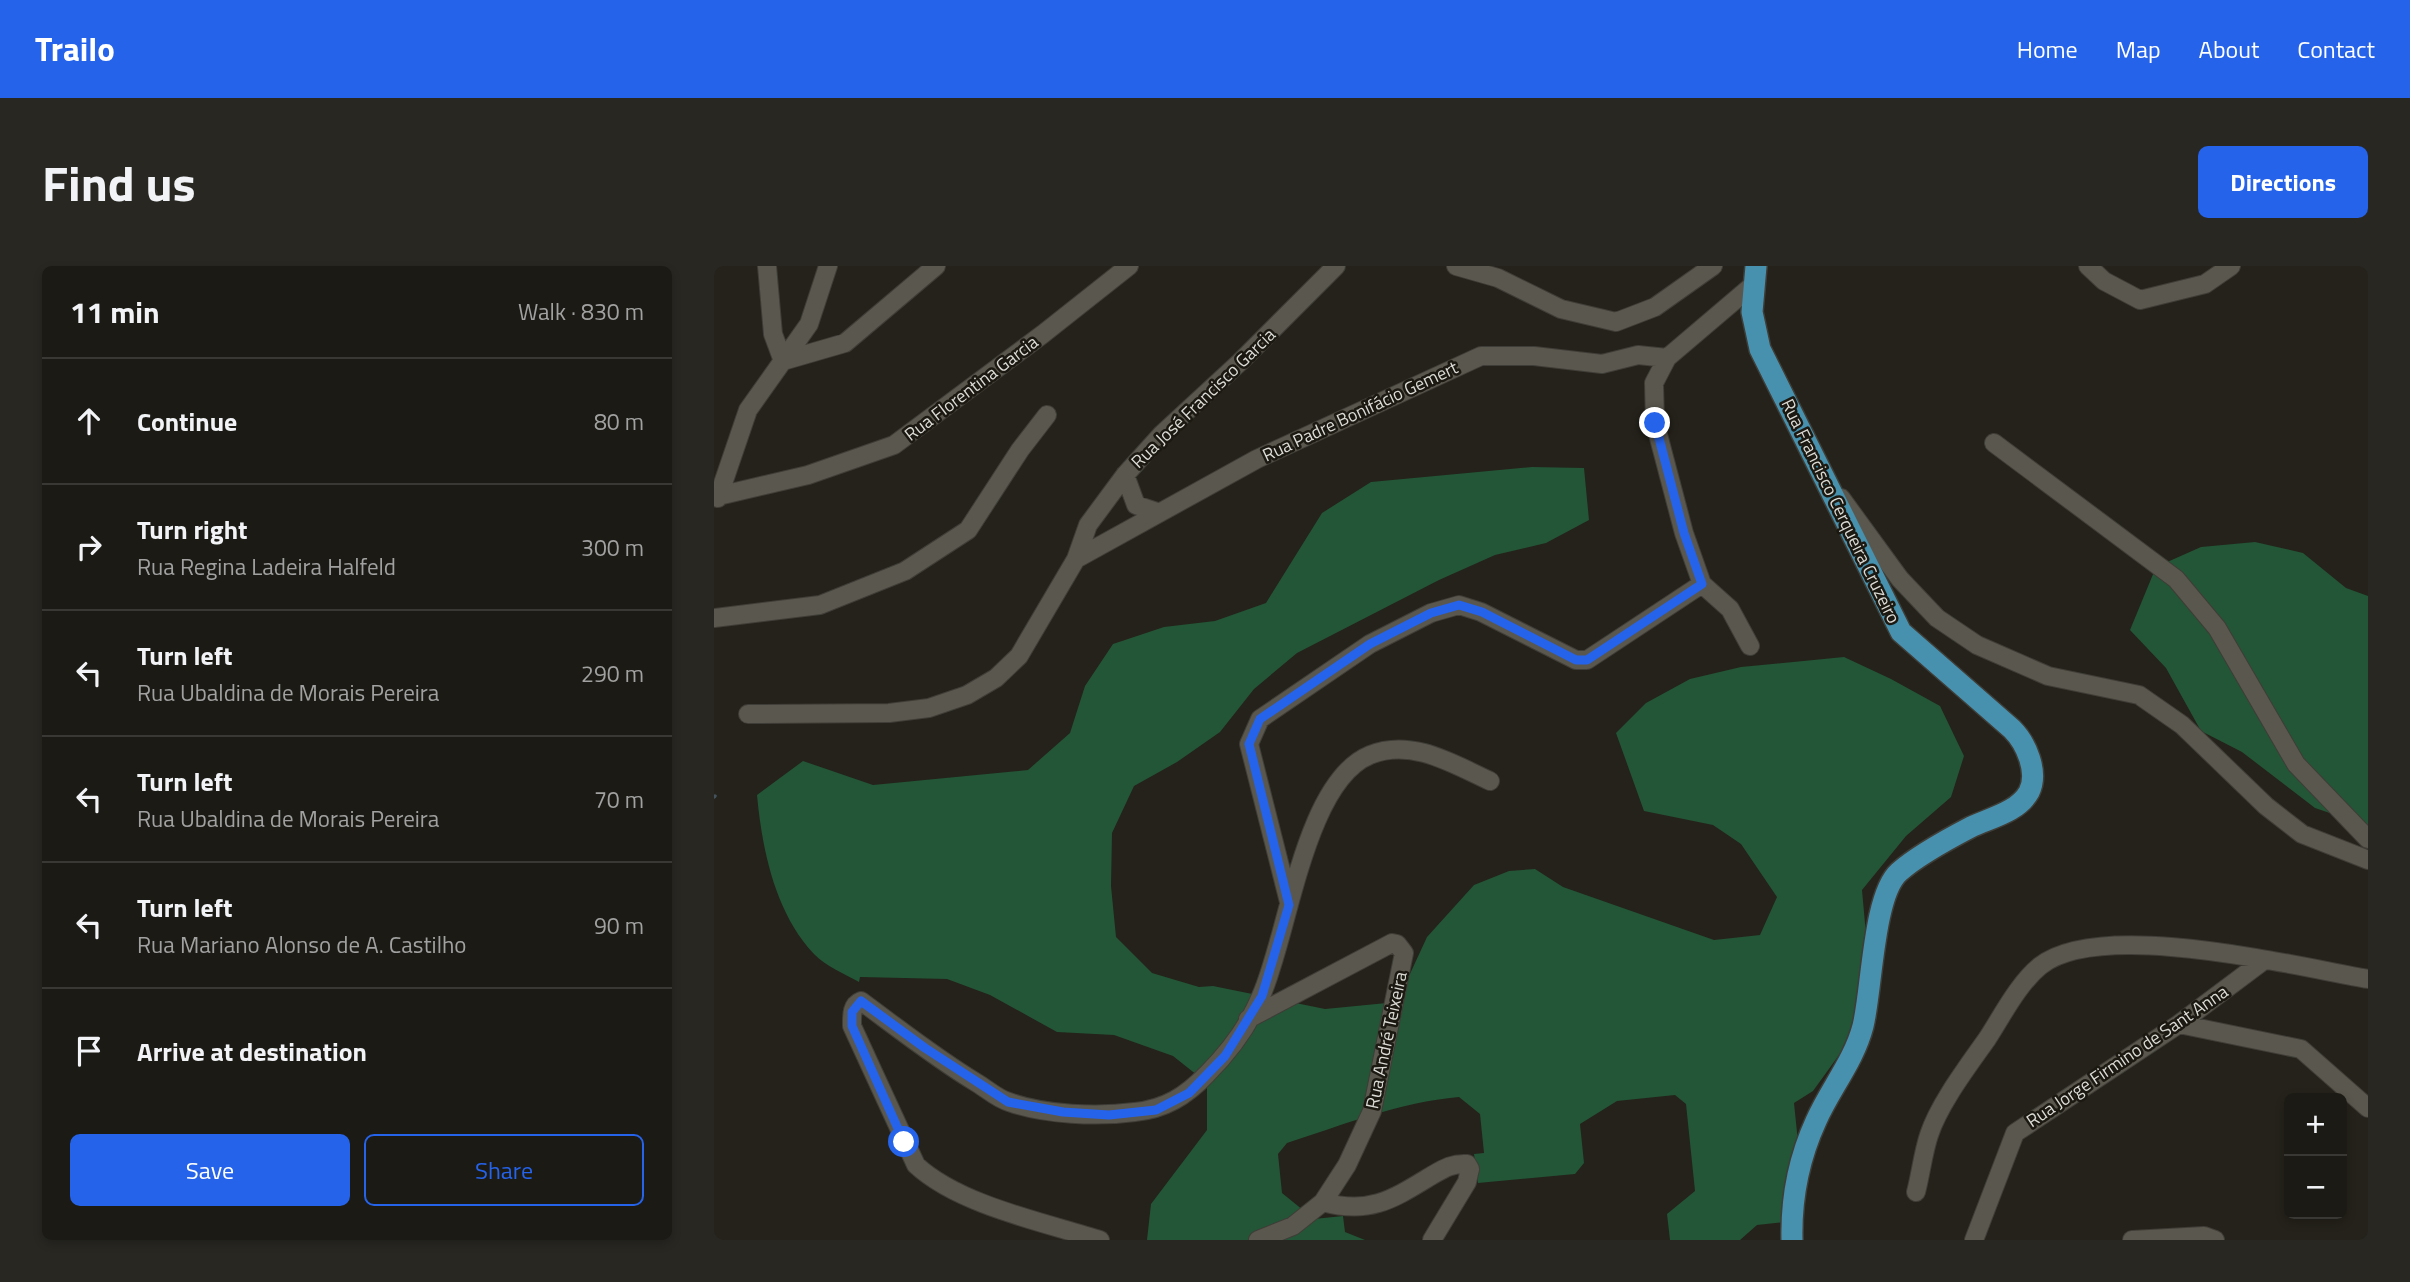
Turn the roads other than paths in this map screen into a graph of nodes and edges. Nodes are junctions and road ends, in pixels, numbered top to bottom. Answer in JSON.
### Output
{"nodes":[{"id":1,"x":766,"y":266,"type":"edge"},
{"id":2,"x":828,"y":266,"type":"edge"},
{"id":3,"x":936,"y":266,"type":"edge"},
{"id":4,"x":1129,"y":266,"type":"edge"},
{"id":5,"x":1336,"y":266,"type":"edge"},
{"id":6,"x":1456,"y":266,"type":"edge"},
{"id":7,"x":1494,"y":266,"type":"edge"},
{"id":8,"x":1713,"y":266,"type":"edge"},
{"id":9,"x":2088,"y":266,"type":"edge"},
{"id":10,"x":2231,"y":266,"type":"edge"},
{"id":11,"x":1755,"y":275,"type":"edge"},
{"id":12,"x":1531,"y":296,"type":"junction"},
{"id":13,"x":1667,"y":358,"type":"junction"},
{"id":14,"x":783,"y":360,"type":"junction"},
{"id":15,"x":1047,"y":415,"type":"dead end"},
{"id":16,"x":1994,"y":443,"type":"dead end"},
{"id":17,"x":1817,"y":464,"type":"junction"},
{"id":18,"x":1125,"y":475,"type":"junction"},
{"id":19,"x":716,"y":497,"type":"edge"},
{"id":20,"x":1157,"y":512,"type":"junction"},
{"id":21,"x":1076,"y":559,"type":"junction"},
{"id":22,"x":1702,"y":584,"type":"junction"},
{"id":23,"x":714,"y":618,"type":"edge"},
{"id":24,"x":1750,"y":646,"type":"dead end"},
{"id":25,"x":748,"y":713,"type":"dead end"},
{"id":26,"x":1490,"y":781,"type":"dead end"},
{"id":27,"x":2368,"y":839,"type":"edge"},
{"id":28,"x":2368,"y":860,"type":"edge"},
{"id":29,"x":1289,"y":905,"type":"junction"},
{"id":30,"x":2263,"y":961,"type":"junction"},
{"id":31,"x":2368,"y":979,"type":"edge"},
{"id":32,"x":1248,"y":1019,"type":"junction"},
{"id":33,"x":2179,"y":1024,"type":"junction"},
{"id":34,"x":2368,"y":1108,"type":"edge"},
{"id":35,"x":1916,"y":1192,"type":"dead end"},
{"id":36,"x":1324,"y":1202,"type":"junction"},
{"id":37,"x":1100,"y":1240,"type":"edge"},
{"id":38,"x":1258,"y":1240,"type":"edge"},
{"id":39,"x":1432,"y":1240,"type":"edge"},
{"id":40,"x":1792,"y":1240,"type":"edge"},
{"id":41,"x":1974,"y":1240,"type":"edge"},
{"id":42,"x":2132,"y":1240,"type":"edge"},
{"id":43,"x":2215,"y":1240,"type":"edge"}],
"edges":[{"from":1,"to":14,"type":"street"},
{"from":2,"to":14,"type":"street"},
{"from":3,"to":14,"type":"street"},
{"from":4,"to":19,"type":"street","name":"Rua Florentina Garcia"},
{"from":5,"to":18,"type":"street","name":"Rua José Francisco Garcia"},
{"from":6,"to":12,"type":"street"},
{"from":7,"to":12,"type":"street"},
{"from":8,"to":12,"type":"street"},
{"from":9,"to":10,"type":"street"},
{"from":11,"to":13,"type":"street"},
{"from":11,"to":17,"type":"main road","name":"Rua Francisco Cerqueira Cruzeiro"},
{"from":13,"to":20,"type":"street","name":"Rua Padre Bonifácio Gemert"},
{"from":13,"to":22,"type":"street"},
{"from":14,"to":19,"type":"street"},
{"from":15,"to":23,"type":"street"},
{"from":16,"to":27,"type":"street"},
{"from":17,"to":28,"type":"street"},
{"from":17,"to":40,"type":"main road","name":"Rua Francisco Cerqueira Cruzeiro"},
{"from":18,"to":20,"type":"street"},
{"from":18,"to":21,"type":"street","name":"Rua José Francisco Garcia"},
{"from":20,"to":21,"type":"street","name":"Rua Padre Bonifácio Gemert"},
{"from":21,"to":25,"type":"street","name":"Rua José Francisco Garcia"},
{"from":22,"to":24,"type":"street"},
{"from":22,"to":29,"type":"street"},
{"from":26,"to":29,"type":"street"},
{"from":29,"to":32,"type":"street"},
{"from":30,"to":31,"type":"street"},
{"from":30,"to":33,"type":"street","name":"Rua Jorge Firmino de Sant Anna"},
{"from":30,"to":35,"type":"street"},
{"from":32,"to":36,"type":"street","name":"Rua André Teixeira"},
{"from":32,"to":37,"type":"street"},
{"from":33,"to":34,"type":"street"},
{"from":33,"to":41,"type":"street","name":"Rua Jorge Firmino de Sant Anna"},
{"from":36,"to":38,"type":"street"},
{"from":36,"to":39,"type":"street"},
{"from":42,"to":43,"type":"street"}]}
